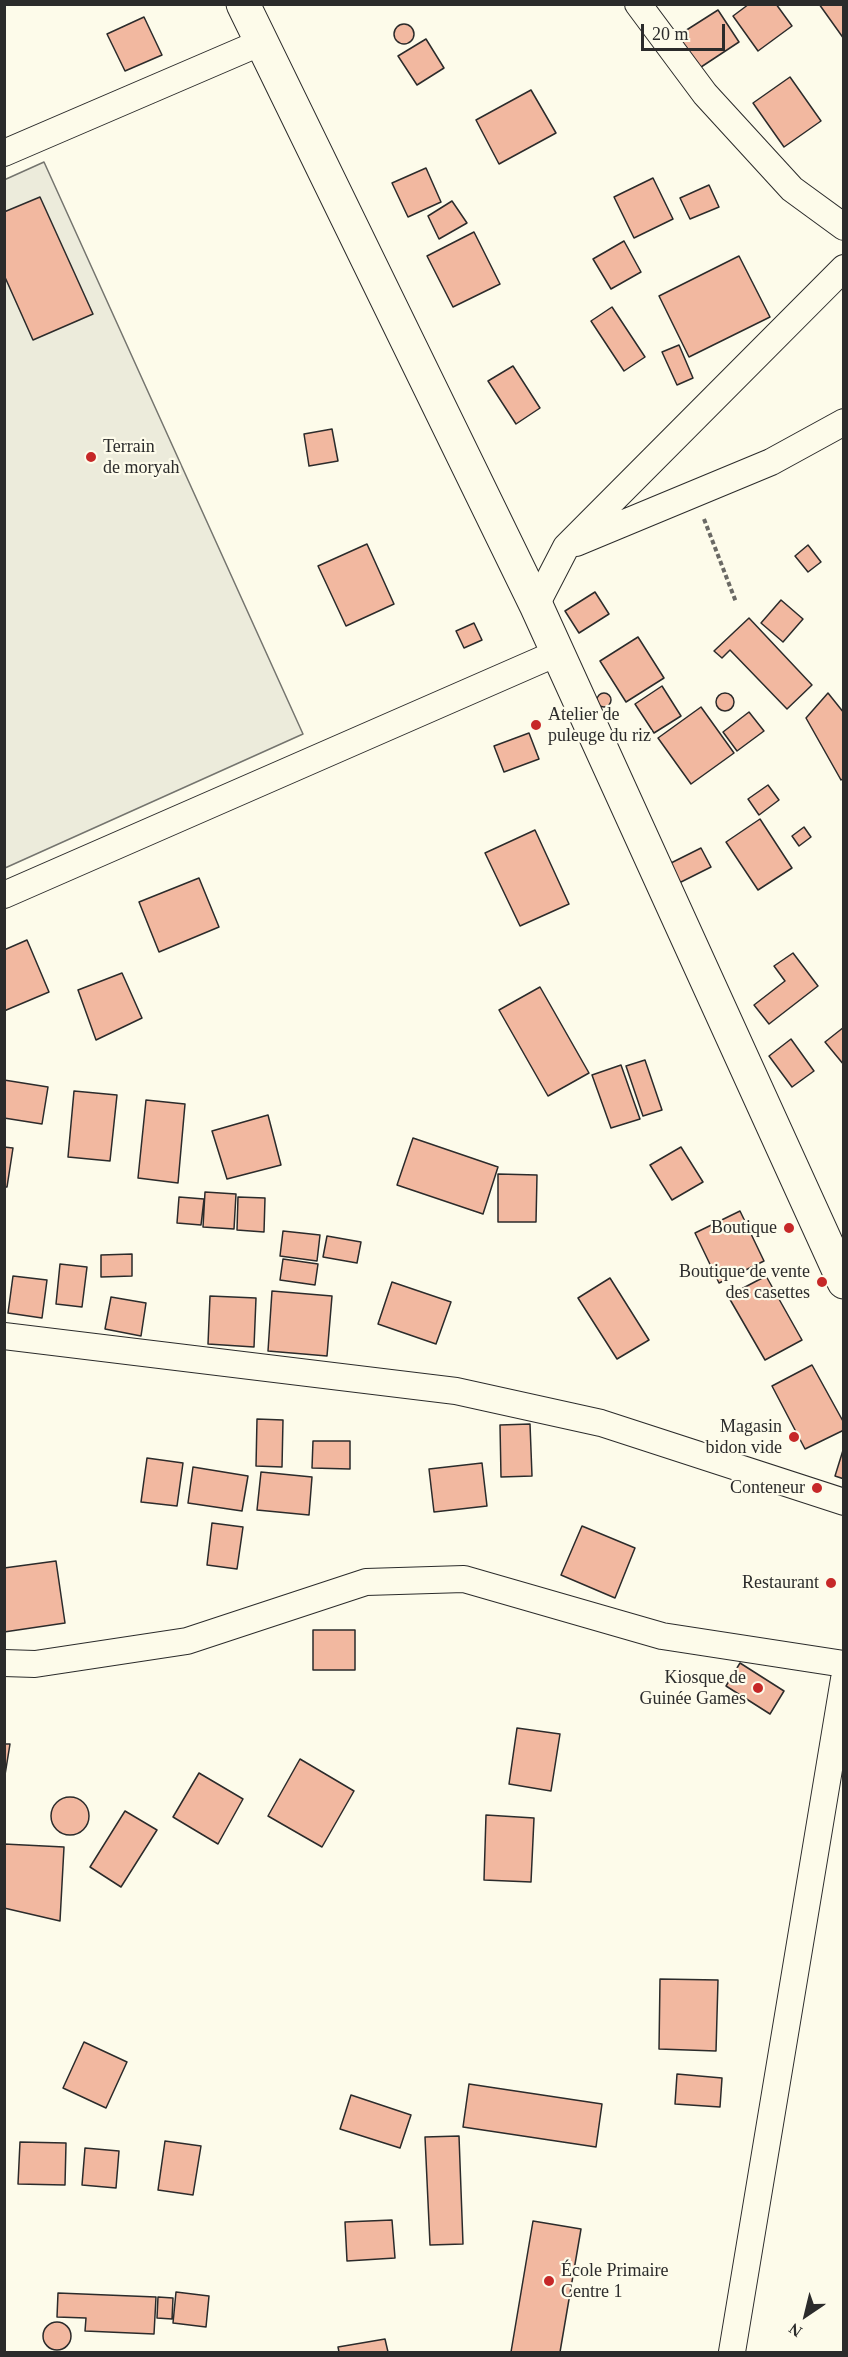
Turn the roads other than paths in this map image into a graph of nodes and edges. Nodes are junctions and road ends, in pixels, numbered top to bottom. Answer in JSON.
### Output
{"nodes":[{"id":1,"x":243,"y":4,"type":"edge"},
{"id":2,"x":638,"y":4,"type":"edge"},
{"id":3,"x":262,"y":42,"type":"junction"},
{"id":4,"x":4,"y":153,"type":"edge"},
{"id":5,"x":843,"y":227,"type":"edge"},
{"id":6,"x":843,"y":268,"type":"edge"},
{"id":7,"x":843,"y":422,"type":"edge"},
{"id":8,"x":566,"y":547,"type":"junction"},
{"id":9,"x":536,"y":605,"type":"junction"},
{"id":10,"x":557,"y":653,"type":"junction"},
{"id":11,"x":4,"y":895,"type":"edge"},
{"id":12,"x":842,"y":1275,"type":"edge"},
{"id":13,"x":4,"y":1336,"type":"edge"},
{"id":14,"x":843,"y":1502,"type":"edge"},
{"id":15,"x":4,"y":1663,"type":"edge"},
{"id":16,"x":843,"y":1664,"type":"edge"},
{"id":17,"x":843,"y":1679,"type":"edge"},
{"id":18,"x":732,"y":2352,"type":"edge"}],
"edges":[{"from":1,"to":3,"type":"street"},
{"from":2,"to":5,"type":"street"},
{"from":3,"to":4,"type":"street"},
{"from":3,"to":9,"type":"street"},
{"from":6,"to":8,"type":"street"},
{"from":7,"to":8,"type":"street"},
{"from":8,"to":9,"type":"street"},
{"from":9,"to":10,"type":"street"},
{"from":10,"to":11,"type":"street"},
{"from":10,"to":12,"type":"street"},
{"from":13,"to":14,"type":"street"},
{"from":15,"to":16,"type":"street"},
{"from":17,"to":18,"type":"street"}]}
